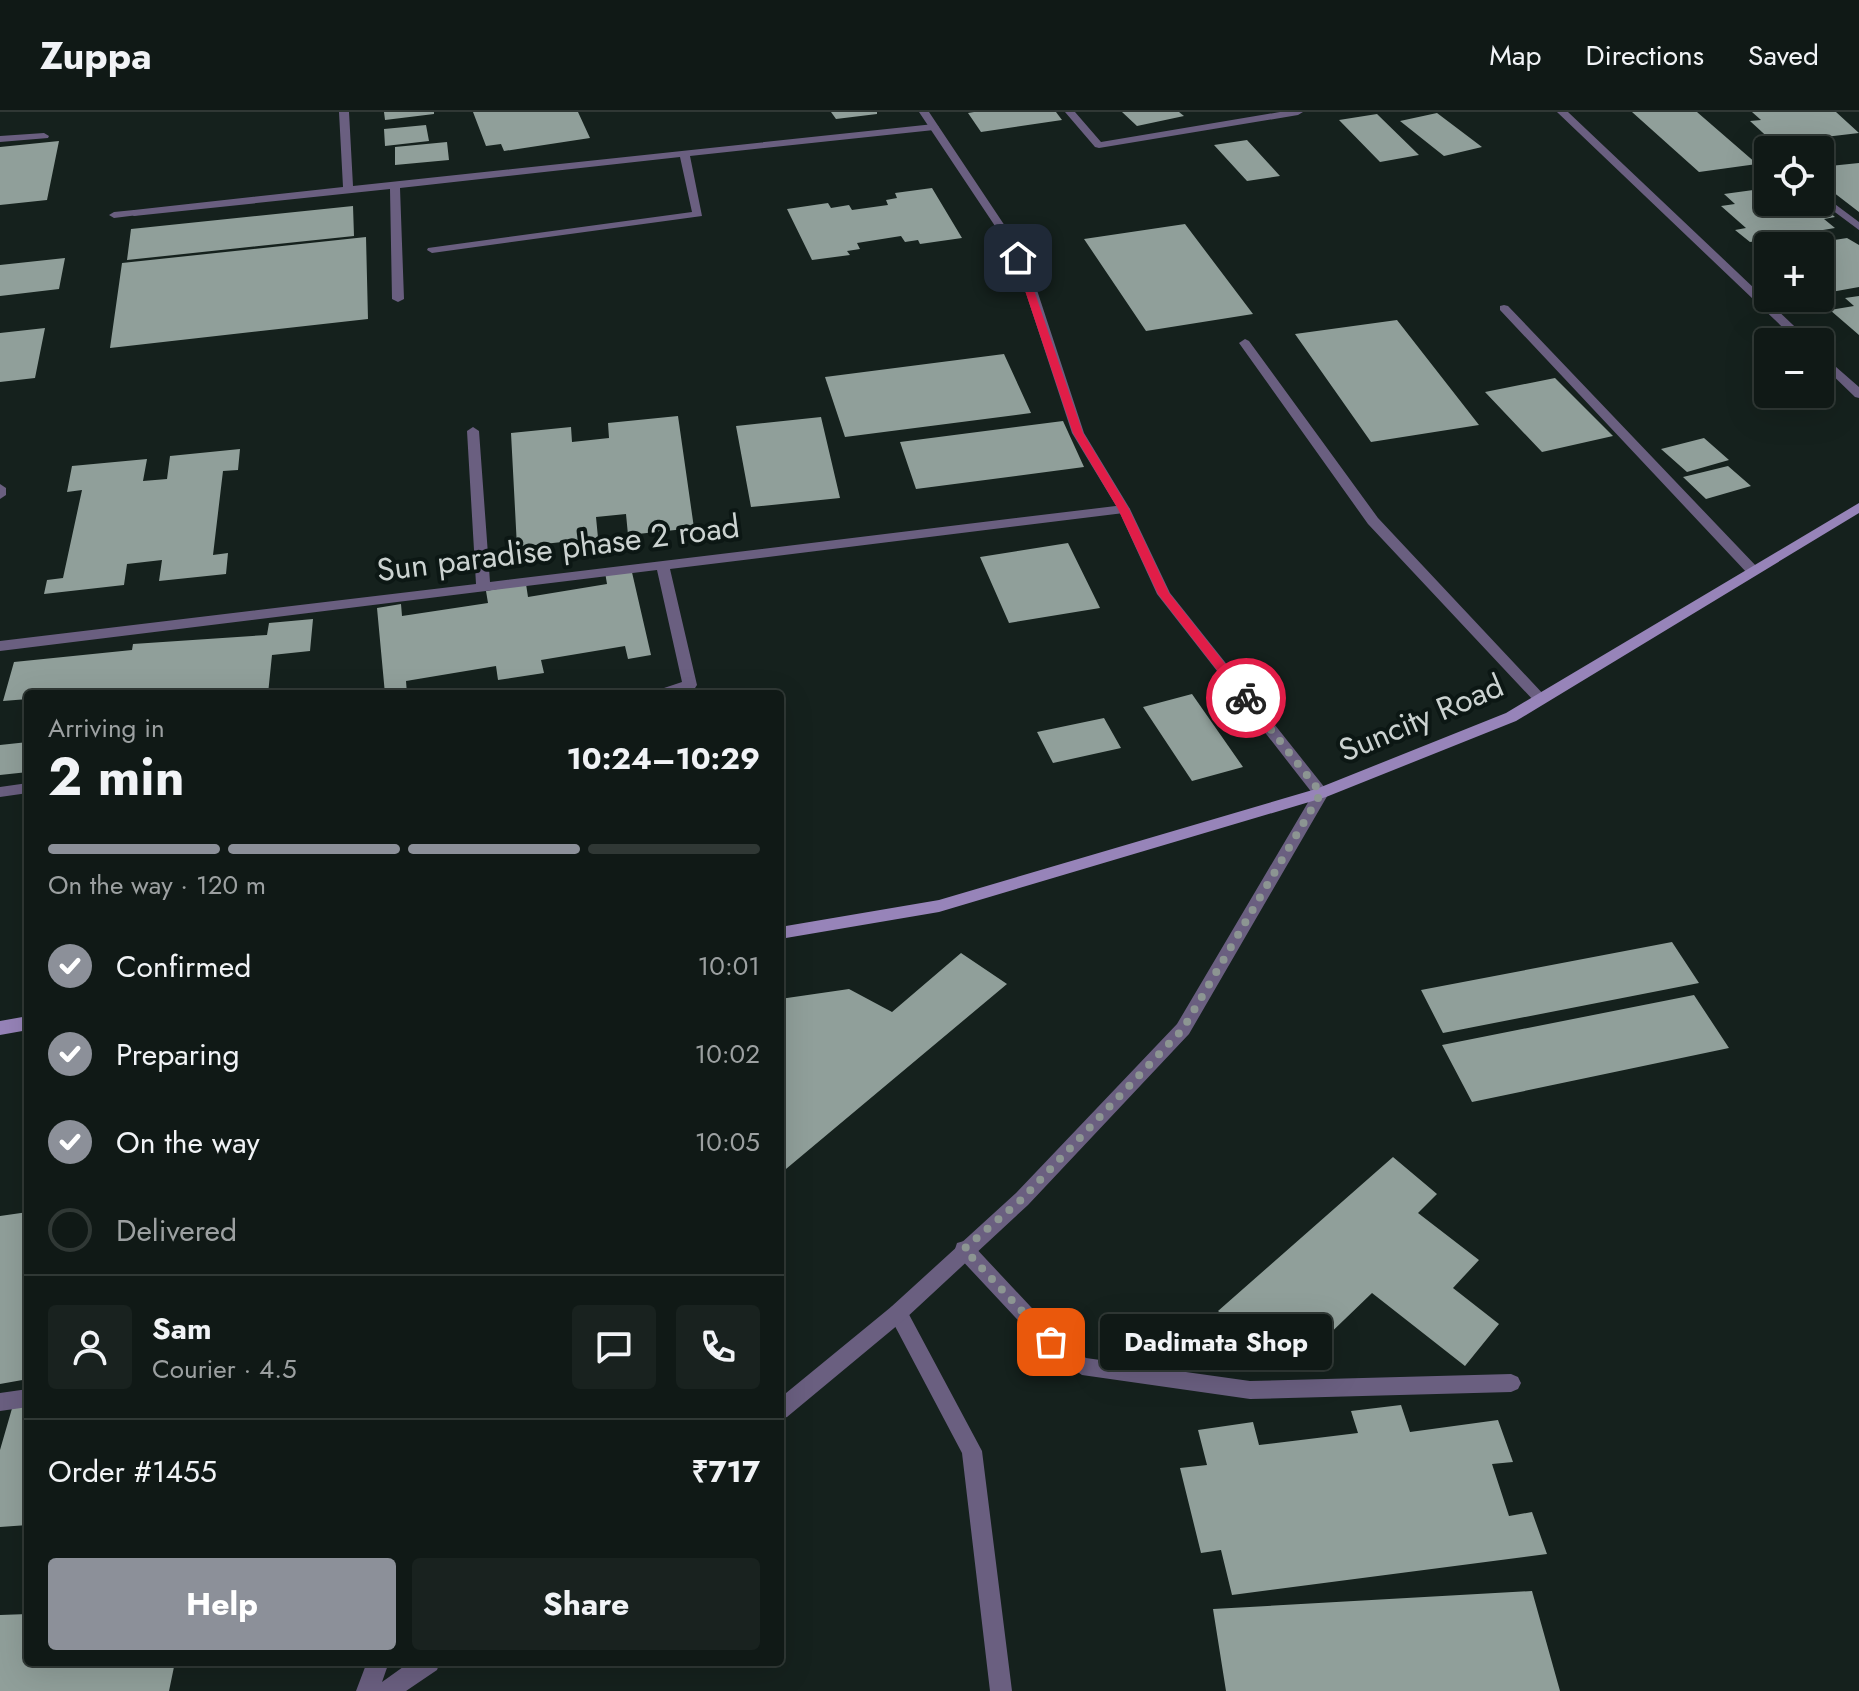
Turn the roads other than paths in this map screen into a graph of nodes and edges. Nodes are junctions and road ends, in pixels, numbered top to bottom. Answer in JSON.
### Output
{"nodes":[{"id":1,"x":344,"y":112,"type":"edge"},
{"id":2,"x":924,"y":112,"type":"edge"},
{"id":3,"x":1070,"y":112,"type":"edge"},
{"id":4,"x":1298,"y":112,"type":"edge"},
{"id":5,"x":1562,"y":112,"type":"edge"},
{"id":6,"x":934,"y":127,"type":"junction"},
{"id":7,"x":44,"y":136,"type":"dead end"},
{"id":8,"x":0,"y":139,"type":"edge"},
{"id":9,"x":684,"y":154,"type":"junction"},
{"id":10,"x":395,"y":185,"type":"junction"},
{"id":11,"x":348,"y":190,"type":"junction"},
{"id":12,"x":1834,"y":207,"type":"edge"},
{"id":13,"x":114,"y":215,"type":"dead end"},
{"id":14,"x":1859,"y":227,"type":"edge"},
{"id":15,"x":432,"y":250,"type":"dead end"},
{"id":16,"x":398,"y":299,"type":"dead end"},
{"id":17,"x":1504,"y":308,"type":"dead end"},
{"id":18,"x":1790,"y":328,"type":"edge"},
{"id":19,"x":1245,"y":343,"type":"dead end"},
{"id":20,"x":1834,"y":370,"type":"edge"},
{"id":21,"x":1859,"y":394,"type":"edge"},
{"id":22,"x":473,"y":431,"type":"dead end"},
{"id":23,"x":0,"y":488,"type":"edge"},
{"id":24,"x":0,"y":495,"type":"edge"},
{"id":25,"x":1859,"y":507,"type":"edge"},
{"id":26,"x":1124,"y":509,"type":"junction"},
{"id":27,"x":662,"y":564,"type":"junction"},
{"id":28,"x":1753,"y":571,"type":"junction"},
{"id":29,"x":483,"y":584,"type":"junction"},
{"id":30,"x":0,"y":646,"type":"edge"},
{"id":31,"x":673,"y":690,"type":"edge"},
{"id":32,"x":1540,"y":699,"type":"junction"},
{"id":33,"x":24,"y":789,"type":"edge"},
{"id":34,"x":0,"y":792,"type":"edge"},
{"id":35,"x":1321,"y":793,"type":"junction"},
{"id":36,"x":784,"y":932,"type":"edge"},
{"id":37,"x":24,"y":1024,"type":"edge"},
{"id":38,"x":0,"y":1028,"type":"edge"},
{"id":39,"x":964,"y":1249,"type":"junction"},
{"id":40,"x":898,"y":1313,"type":"junction"},
{"id":41,"x":1511,"y":1383,"type":"dead end"},
{"id":42,"x":24,"y":1399,"type":"edge"},
{"id":43,"x":0,"y":1402,"type":"edge"},
{"id":44,"x":784,"y":1407,"type":"edge"},
{"id":45,"x":376,"y":1666,"type":"edge"},
{"id":46,"x":423,"y":1666,"type":"edge"},
{"id":47,"x":367,"y":1691,"type":"edge"},
{"id":48,"x":387,"y":1691,"type":"edge"},
{"id":49,"x":1001,"y":1691,"type":"edge"}],
"edges":[{"from":1,"to":11,"type":"street"},
{"from":2,"to":6,"type":"street"},
{"from":3,"to":4,"type":"street"},
{"from":5,"to":18,"type":"street"},
{"from":6,"to":9,"type":"street"},
{"from":6,"to":26,"type":"street"},
{"from":7,"to":8,"type":"street"},
{"from":9,"to":10,"type":"street"},
{"from":9,"to":15,"type":"street"},
{"from":10,"to":11,"type":"street"},
{"from":10,"to":16,"type":"street"},
{"from":11,"to":13,"type":"street"},
{"from":12,"to":14,"type":"street"},
{"from":17,"to":28,"type":"street"},
{"from":19,"to":32,"type":"street"},
{"from":20,"to":21,"type":"street"},
{"from":22,"to":29,"type":"street"},
{"from":23,"to":24,"type":"street"},
{"from":25,"to":28,"type":"street","name":"Suncity Road"},
{"from":26,"to":27,"type":"street","name":"Sun paradise phase 2 road"},
{"from":26,"to":35,"type":"street"},
{"from":27,"to":29,"type":"street","name":"Sun paradise phase 2 road"},
{"from":27,"to":31,"type":"street"},
{"from":28,"to":32,"type":"street","name":"Suncity Road"},
{"from":29,"to":30,"type":"street","name":"Sun paradise phase 2 road"},
{"from":32,"to":35,"type":"street","name":"Suncity Road"},
{"from":33,"to":34,"type":"street"},
{"from":35,"to":36,"type":"street","name":"Suncity Road"},
{"from":35,"to":39,"type":"street"},
{"from":37,"to":38,"type":"street"},
{"from":39,"to":40,"type":"street"},
{"from":39,"to":41,"type":"street"},
{"from":40,"to":44,"type":"street"},
{"from":40,"to":49,"type":"street"},
{"from":42,"to":43,"type":"street"},
{"from":45,"to":47,"type":"street"},
{"from":46,"to":48,"type":"street"}]}
